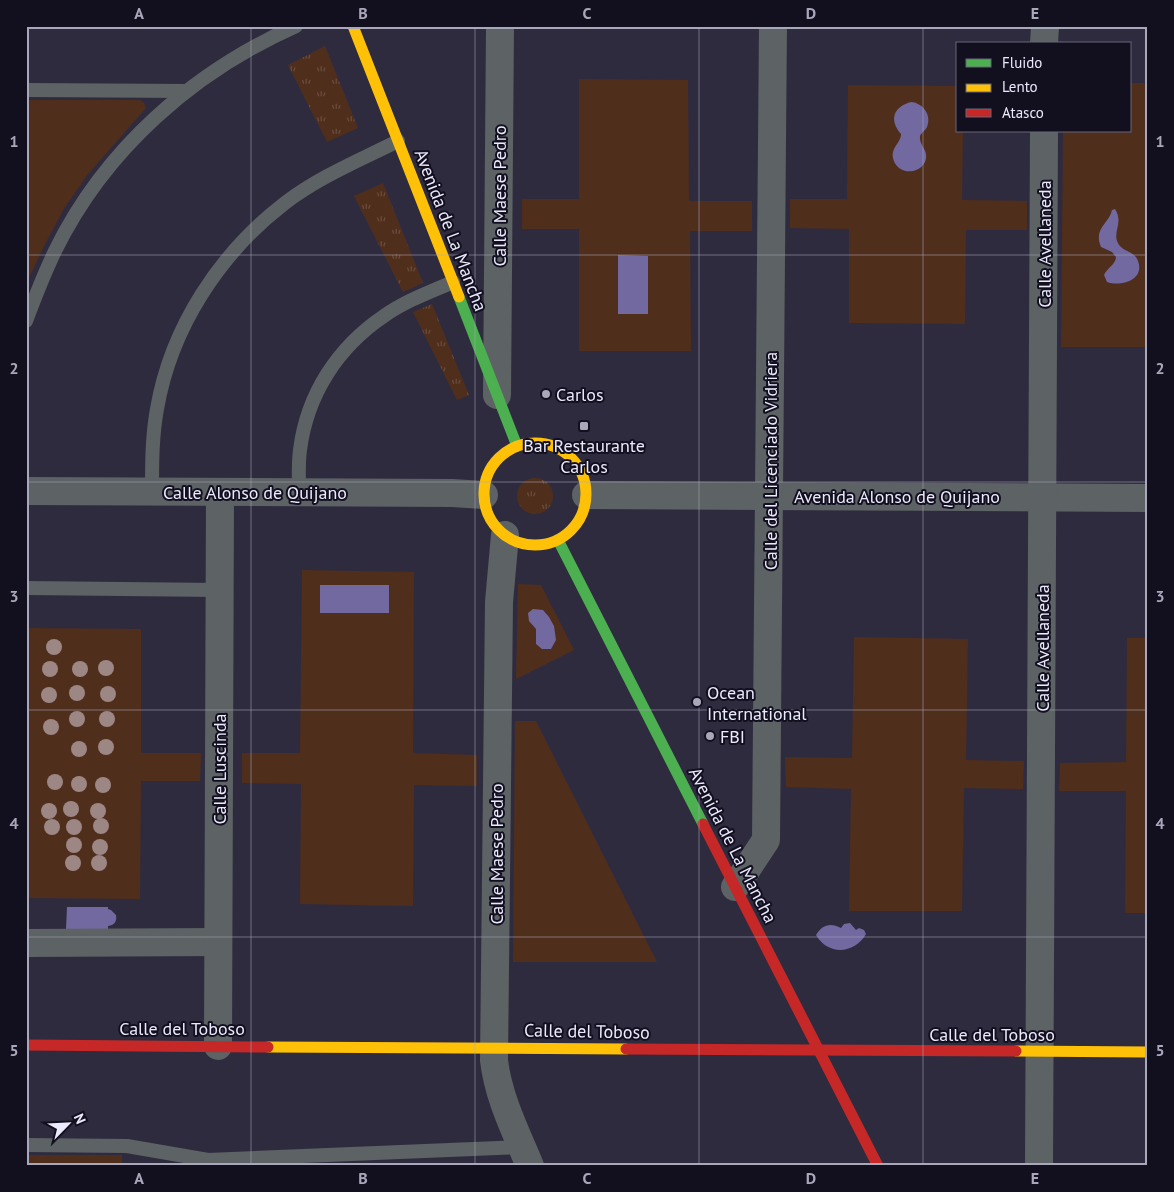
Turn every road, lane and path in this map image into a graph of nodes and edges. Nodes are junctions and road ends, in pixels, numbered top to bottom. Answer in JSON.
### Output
{"nodes":[{"id":1,"x":296,"y":26,"type":"edge"},
{"id":2,"x":353,"y":26,"type":"edge"},
{"id":3,"x":500,"y":26,"type":"edge"},
{"id":4,"x":773,"y":26,"type":"edge"},
{"id":5,"x":1044,"y":26,"type":"edge"},
{"id":6,"x":1044,"y":42,"type":"edge"},
{"id":7,"x":26,"y":90,"type":"edge"},
{"id":8,"x":186,"y":91,"type":"junction"},
{"id":9,"x":1044,"y":132,"type":"edge"},
{"id":10,"x":398,"y":141,"type":"junction"},
{"id":11,"x":453,"y":282,"type":"junction"},
{"id":12,"x":26,"y":321,"type":"edge"},
{"id":13,"x":497,"y":395,"type":"junction"},
{"id":14,"x":517,"y":446,"type":"junction"},
{"id":15,"x":26,"y":491,"type":"edge"},
{"id":16,"x":152,"y":492,"type":"junction"},
{"id":17,"x":220,"y":492,"type":"junction"},
{"id":18,"x":299,"y":492,"type":"junction"},
{"id":19,"x":484,"y":495,"type":"junction"},
{"id":20,"x":586,"y":495,"type":"junction"},
{"id":21,"x":770,"y":495,"type":"junction"},
{"id":22,"x":1042,"y":497,"type":"junction"},
{"id":23,"x":1148,"y":498,"type":"edge"},
{"id":24,"x":505,"y":535,"type":"junction"},
{"id":25,"x":558,"y":540,"type":"junction"},
{"id":26,"x":26,"y":588,"type":"edge"},
{"id":27,"x":219,"y":590,"type":"junction"},
{"id":28,"x":735,"y":887,"type":"junction"},
{"id":29,"x":218,"y":942,"type":"junction"},
{"id":30,"x":26,"y":943,"type":"edge"},
{"id":31,"x":26,"y":1045,"type":"edge"},
{"id":32,"x":218,"y":1046,"type":"junction"},
{"id":33,"x":494,"y":1048,"type":"junction"},
{"id":34,"x":819,"y":1051,"type":"junction"},
{"id":35,"x":1040,"y":1051,"type":"junction"},
{"id":36,"x":1148,"y":1052,"type":"edge"},
{"id":37,"x":26,"y":1145,"type":"edge"},
{"id":38,"x":526,"y":1156,"type":"edge"},
{"id":39,"x":208,"y":1160,"type":"junction"},
{"id":40,"x":190,"y":1166,"type":"edge"},
{"id":41,"x":878,"y":1166,"type":"edge"},
{"id":42,"x":1039,"y":1166,"type":"edge"}],
"edges":[{"from":1,"to":8,"type":"lane"},
{"from":2,"to":10,"type":"main road","name":"Avenida de La Mancha"},
{"from":3,"to":13,"type":"street","name":"Calle Maese Pedro"},
{"from":4,"to":21,"type":"street","name":"Calle del Licenciado Vidriera"},
{"from":5,"to":6,"type":"street"},
{"from":7,"to":8,"type":"lane"},
{"from":8,"to":12,"type":"lane"},
{"from":9,"to":22,"type":"street","name":"Calle Avellaneda"},
{"from":10,"to":11,"type":"main road","name":"Avenida de La Mancha"},
{"from":10,"to":16,"type":"lane"},
{"from":11,"to":13,"type":"main road","name":"Avenida de La Mancha"},
{"from":11,"to":18,"type":"lane"},
{"from":13,"to":14,"type":"main road","name":"Avenida de La Mancha"},
{"from":14,"to":19,"type":"main road"},
{"from":14,"to":20,"type":"main road"},
{"from":15,"to":16,"type":"street","name":"Calle Alonso de Quijano"},
{"from":16,"to":17,"type":"street","name":"Calle Alonso de Quijano"},
{"from":17,"to":18,"type":"street","name":"Calle Alonso de Quijano"},
{"from":17,"to":27,"type":"street","name":"Calle Luscinda"},
{"from":18,"to":19,"type":"street","name":"Calle Alonso de Quijano"},
{"from":19,"to":24,"type":"main road"},
{"from":20,"to":21,"type":"street","name":"Avenida Alonso de Quijano"},
{"from":20,"to":25,"type":"main road"},
{"from":21,"to":22,"type":"street","name":"Avenida Alonso de Quijano"},
{"from":21,"to":28,"type":"street","name":"Calle del Licenciado Vidriera"},
{"from":22,"to":23,"type":"street","name":"Avenida Alonso de Quijano"},
{"from":22,"to":35,"type":"street","name":"Calle Avellaneda"},
{"from":24,"to":25,"type":"main road"},
{"from":24,"to":33,"type":"street","name":"Calle Maese Pedro"},
{"from":25,"to":28,"type":"main road","name":"Avenida de La Mancha"},
{"from":26,"to":27,"type":"lane"},
{"from":27,"to":29,"type":"street","name":"Calle Luscinda"},
{"from":28,"to":34,"type":"main road","name":"Avenida de La Mancha"},
{"from":29,"to":30,"type":"street"},
{"from":29,"to":32,"type":"street","name":"Calle Luscinda"},
{"from":31,"to":32,"type":"main road","name":"Calle del Toboso"},
{"from":32,"to":33,"type":"main road","name":"Calle del Toboso"},
{"from":33,"to":34,"type":"main road","name":"Calle del Toboso"},
{"from":33,"to":38,"type":"street","name":"Calle Maese Pedro"},
{"from":34,"to":35,"type":"main road","name":"Calle del Toboso"},
{"from":34,"to":41,"type":"main road","name":"Avenida de La Mancha"},
{"from":35,"to":36,"type":"main road","name":"Calle del Toboso"},
{"from":35,"to":42,"type":"street","name":"Calle Avellaneda"},
{"from":37,"to":39,"type":"lane"},
{"from":38,"to":39,"type":"lane"},
{"from":39,"to":40,"type":"lane"}]}
